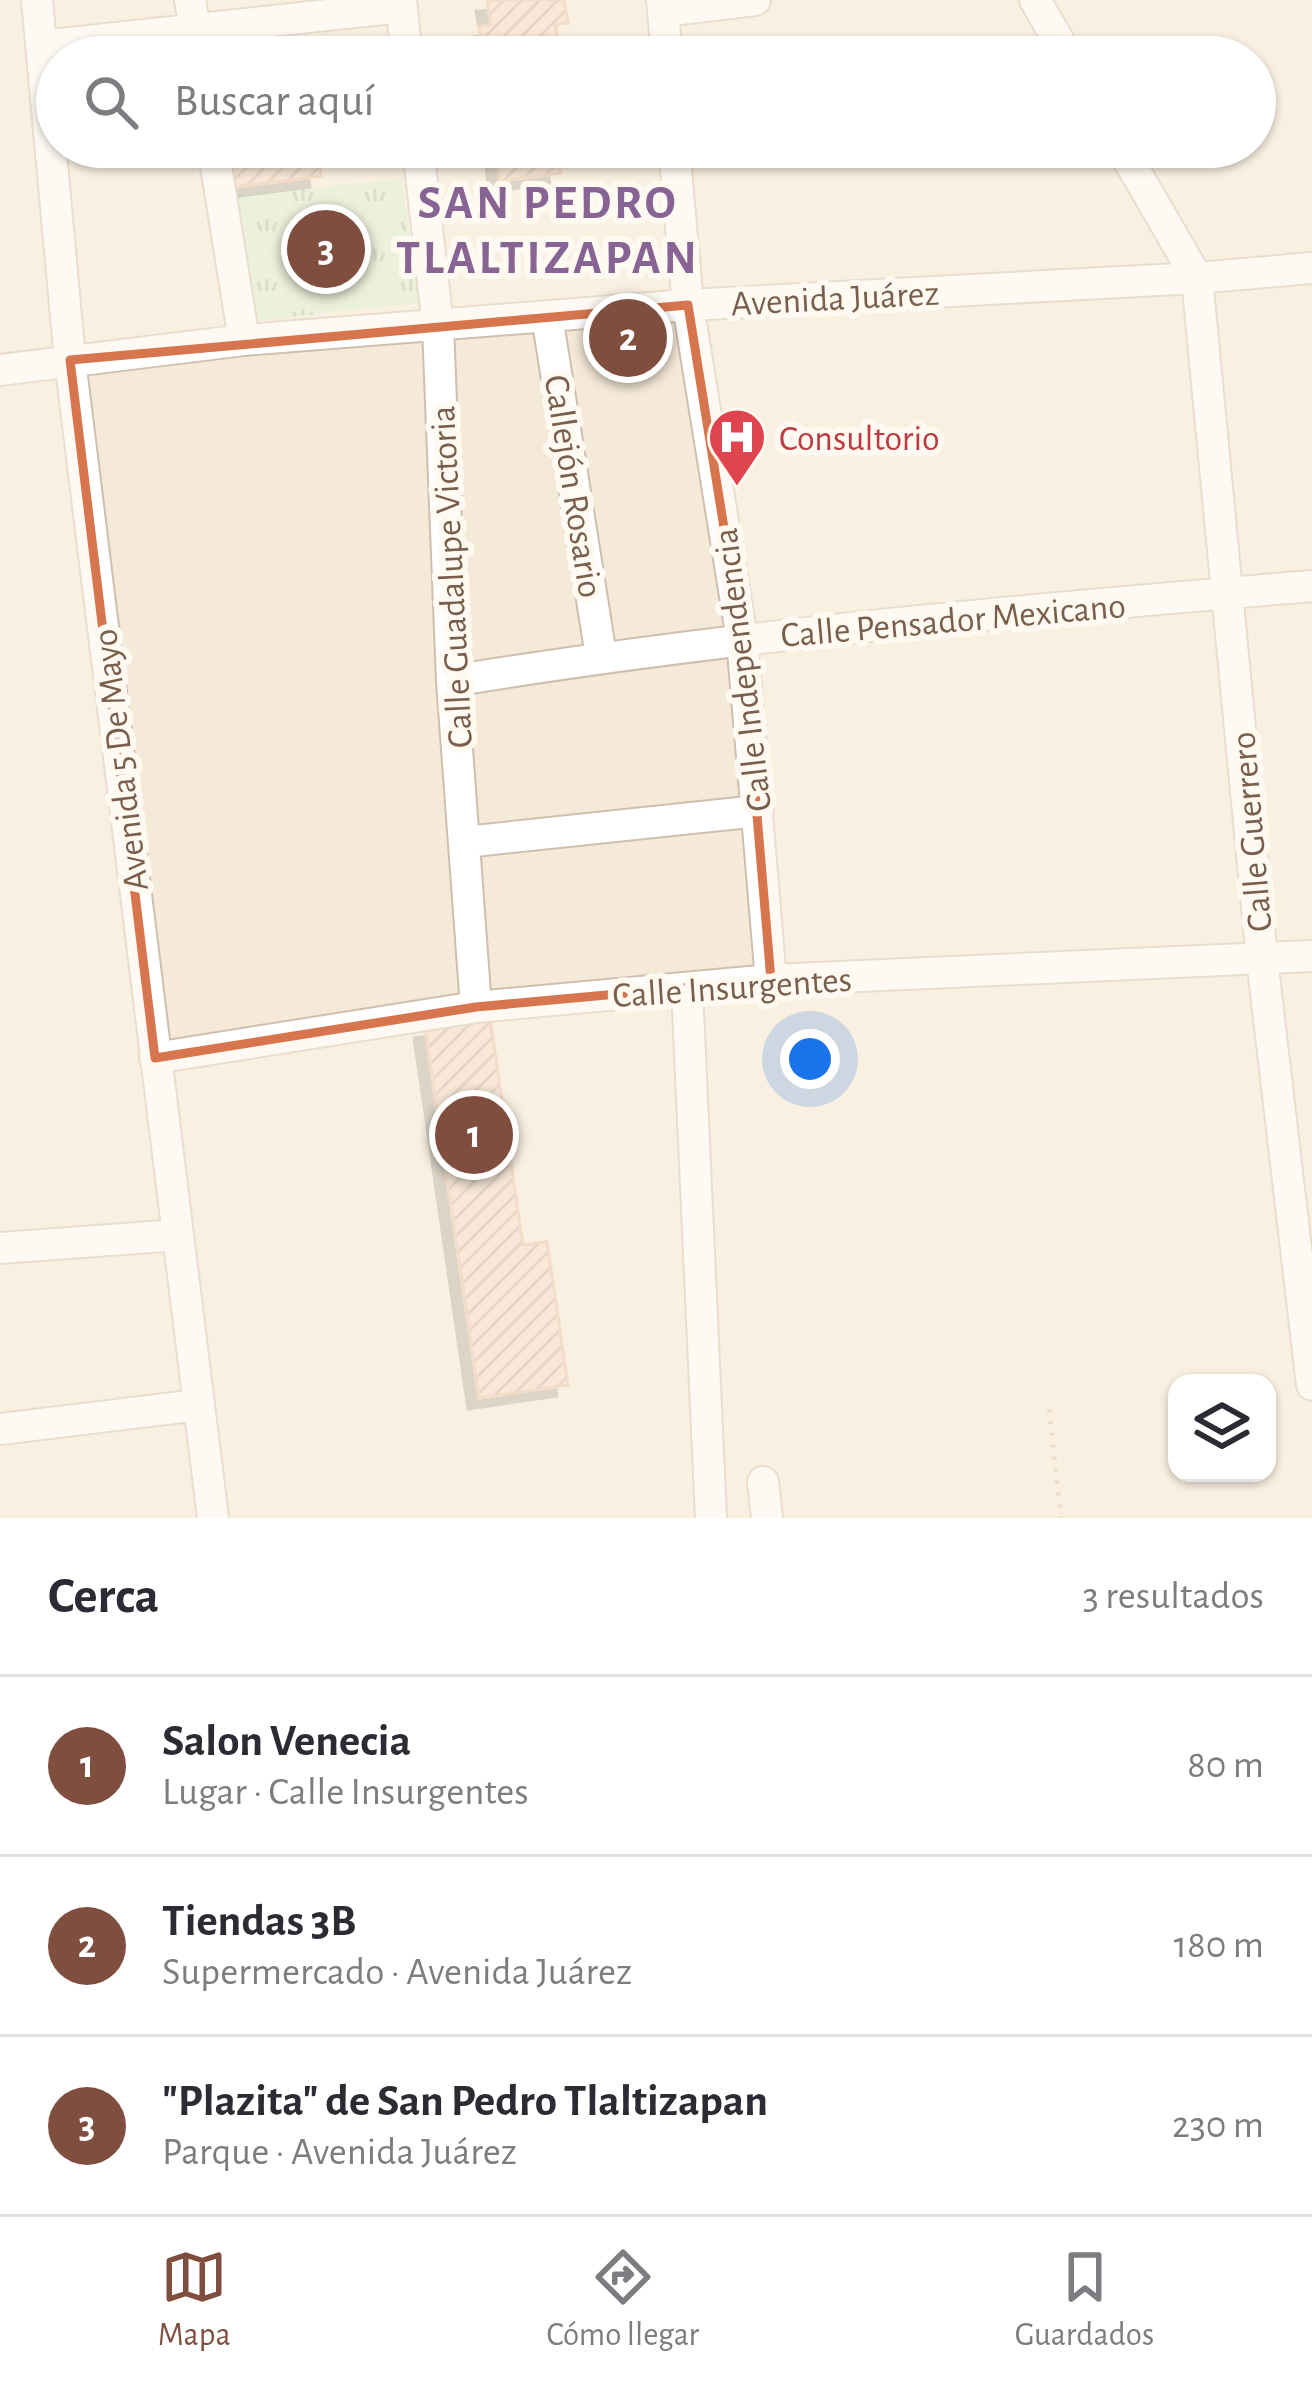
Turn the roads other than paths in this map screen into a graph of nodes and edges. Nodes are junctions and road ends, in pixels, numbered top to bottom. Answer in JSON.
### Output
{"nodes":[{"id":1,"x":37,"y":0,"type":"edge"},
{"id":2,"x":755,"y":0,"type":"edge"},
{"id":3,"x":1035,"y":0,"type":"edge"},
{"id":4,"x":401,"y":3,"type":"edge"},
{"id":5,"x":662,"y":5,"type":"edge"},
{"id":6,"x":195,"y":29,"type":"edge"},
{"id":7,"x":40,"y":36,"type":"edge"},
{"id":8,"x":132,"y":36,"type":"edge"},
{"id":9,"x":405,"y":36,"type":"edge"},
{"id":10,"x":665,"y":36,"type":"edge"},
{"id":11,"x":1056,"y":36,"type":"edge"},
{"id":12,"x":52,"y":168,"type":"edge"},
{"id":13,"x":216,"y":168,"type":"edge"},
{"id":14,"x":420,"y":168,"type":"edge"},
{"id":15,"x":676,"y":168,"type":"edge"},
{"id":16,"x":1132,"y":168,"type":"edge"},
{"id":17,"x":1312,"y":268,"type":"edge"},
{"id":18,"x":1197,"y":278,"type":"junction"},
{"id":19,"x":688,"y":305,"type":"junction"},
{"id":20,"x":547,"y":316,"type":"junction"},
{"id":21,"x":438,"y":326,"type":"junction"},
{"id":22,"x":244,"y":340,"type":"junction"},
{"id":23,"x":70,"y":360,"type":"junction"},
{"id":24,"x":0,"y":370,"type":"edge"},
{"id":25,"x":1312,"y":586,"type":"edge"},
{"id":26,"x":1228,"y":593,"type":"junction"},
{"id":27,"x":742,"y":639,"type":"junction"},
{"id":28,"x":602,"y":656,"type":"junction"},
{"id":29,"x":452,"y":681,"type":"junction"},
{"id":30,"x":758,"y":811,"type":"junction"},
{"id":31,"x":465,"y":842,"type":"junction"},
{"id":32,"x":1312,"y":956,"type":"edge"},
{"id":33,"x":1262,"y":959,"type":"junction"},
{"id":34,"x":771,"y":980,"type":"junction"},
{"id":35,"x":688,"y":988,"type":"junction"},
{"id":36,"x":476,"y":1007,"type":"junction"},
{"id":37,"x":155,"y":1058,"type":"junction"},
{"id":38,"x":1299,"y":1160,"type":"edge"},
{"id":39,"x":178,"y":1235,"type":"junction"},
{"id":40,"x":0,"y":1248,"type":"edge"},
{"id":41,"x":1312,"y":1385,"type":"edge"},
{"id":42,"x":197,"y":1406,"type":"junction"},
{"id":43,"x":0,"y":1429,"type":"edge"},
{"id":44,"x":763,"y":1482,"type":"dead end"},
{"id":45,"x":213,"y":1518,"type":"edge"},
{"id":46,"x":712,"y":1518,"type":"edge"},
{"id":47,"x":767,"y":1518,"type":"edge"}],
"edges":[{"from":1,"to":7,"type":"street","name":"Avenida 5 De Mayo"},
{"from":2,"to":5,"type":"street"},
{"from":3,"to":11,"type":"street"},
{"from":4,"to":6,"type":"street"},
{"from":4,"to":9,"type":"street"},
{"from":5,"to":10,"type":"street"},
{"from":6,"to":8,"type":"street"},
{"from":12,"to":23,"type":"street","name":"Avenida 5 De Mayo"},
{"from":13,"to":22,"type":"street"},
{"from":14,"to":21,"type":"street","name":"Calle Guadalupe Victoria"},
{"from":15,"to":19,"type":"street","name":"Calle Independencia"},
{"from":16,"to":18,"type":"street"},
{"from":17,"to":18,"type":"street","name":"Avenida Juárez"},
{"from":18,"to":19,"type":"street","name":"Avenida Juárez"},
{"from":18,"to":26,"type":"street","name":"Calle Guerrero"},
{"from":19,"to":20,"type":"street","name":"Avenida Juárez"},
{"from":19,"to":27,"type":"street","name":"Calle Independencia"},
{"from":20,"to":21,"type":"street","name":"Avenida Juárez"},
{"from":20,"to":28,"type":"street","name":"Callejón Rosario"},
{"from":21,"to":22,"type":"street","name":"Avenida Juárez"},
{"from":21,"to":29,"type":"street","name":"Calle Guadalupe Victoria"},
{"from":22,"to":23,"type":"street","name":"Avenida Juárez"},
{"from":23,"to":24,"type":"street","name":"Avenida Juárez"},
{"from":23,"to":37,"type":"street","name":"Avenida 5 De Mayo"},
{"from":25,"to":26,"type":"street","name":"Calle Pensador Mexicano"},
{"from":26,"to":27,"type":"street","name":"Calle Pensador Mexicano"},
{"from":26,"to":33,"type":"street","name":"Calle Guerrero"},
{"from":27,"to":28,"type":"street","name":"Calle Pensador Mexicano"},
{"from":27,"to":30,"type":"street","name":"Calle Independencia"},
{"from":28,"to":29,"type":"street","name":"Calle Pensador Mexicano"},
{"from":29,"to":31,"type":"street","name":"Calle Guadalupe Victoria"},
{"from":30,"to":31,"type":"street"},
{"from":30,"to":34,"type":"street","name":"Calle Independencia"},
{"from":31,"to":36,"type":"street","name":"Calle Guadalupe Victoria"},
{"from":32,"to":33,"type":"street","name":"Calle Insurgentes"},
{"from":33,"to":34,"type":"street","name":"Calle Insurgentes"},
{"from":33,"to":38,"type":"street","name":"Calle Guerrero"},
{"from":34,"to":35,"type":"street","name":"Calle Insurgentes"},
{"from":35,"to":36,"type":"street","name":"Calle Insurgentes"},
{"from":35,"to":46,"type":"street"},
{"from":36,"to":37,"type":"street","name":"Calle Insurgentes"},
{"from":37,"to":39,"type":"street","name":"Avenida 5 De Mayo"},
{"from":38,"to":41,"type":"street","name":"Calle Guerrero"},
{"from":39,"to":40,"type":"street"},
{"from":39,"to":42,"type":"street","name":"Avenida 5 De Mayo"},
{"from":42,"to":43,"type":"street"},
{"from":42,"to":45,"type":"street","name":"Avenida 5 De Mayo"},
{"from":44,"to":47,"type":"street"}]}
